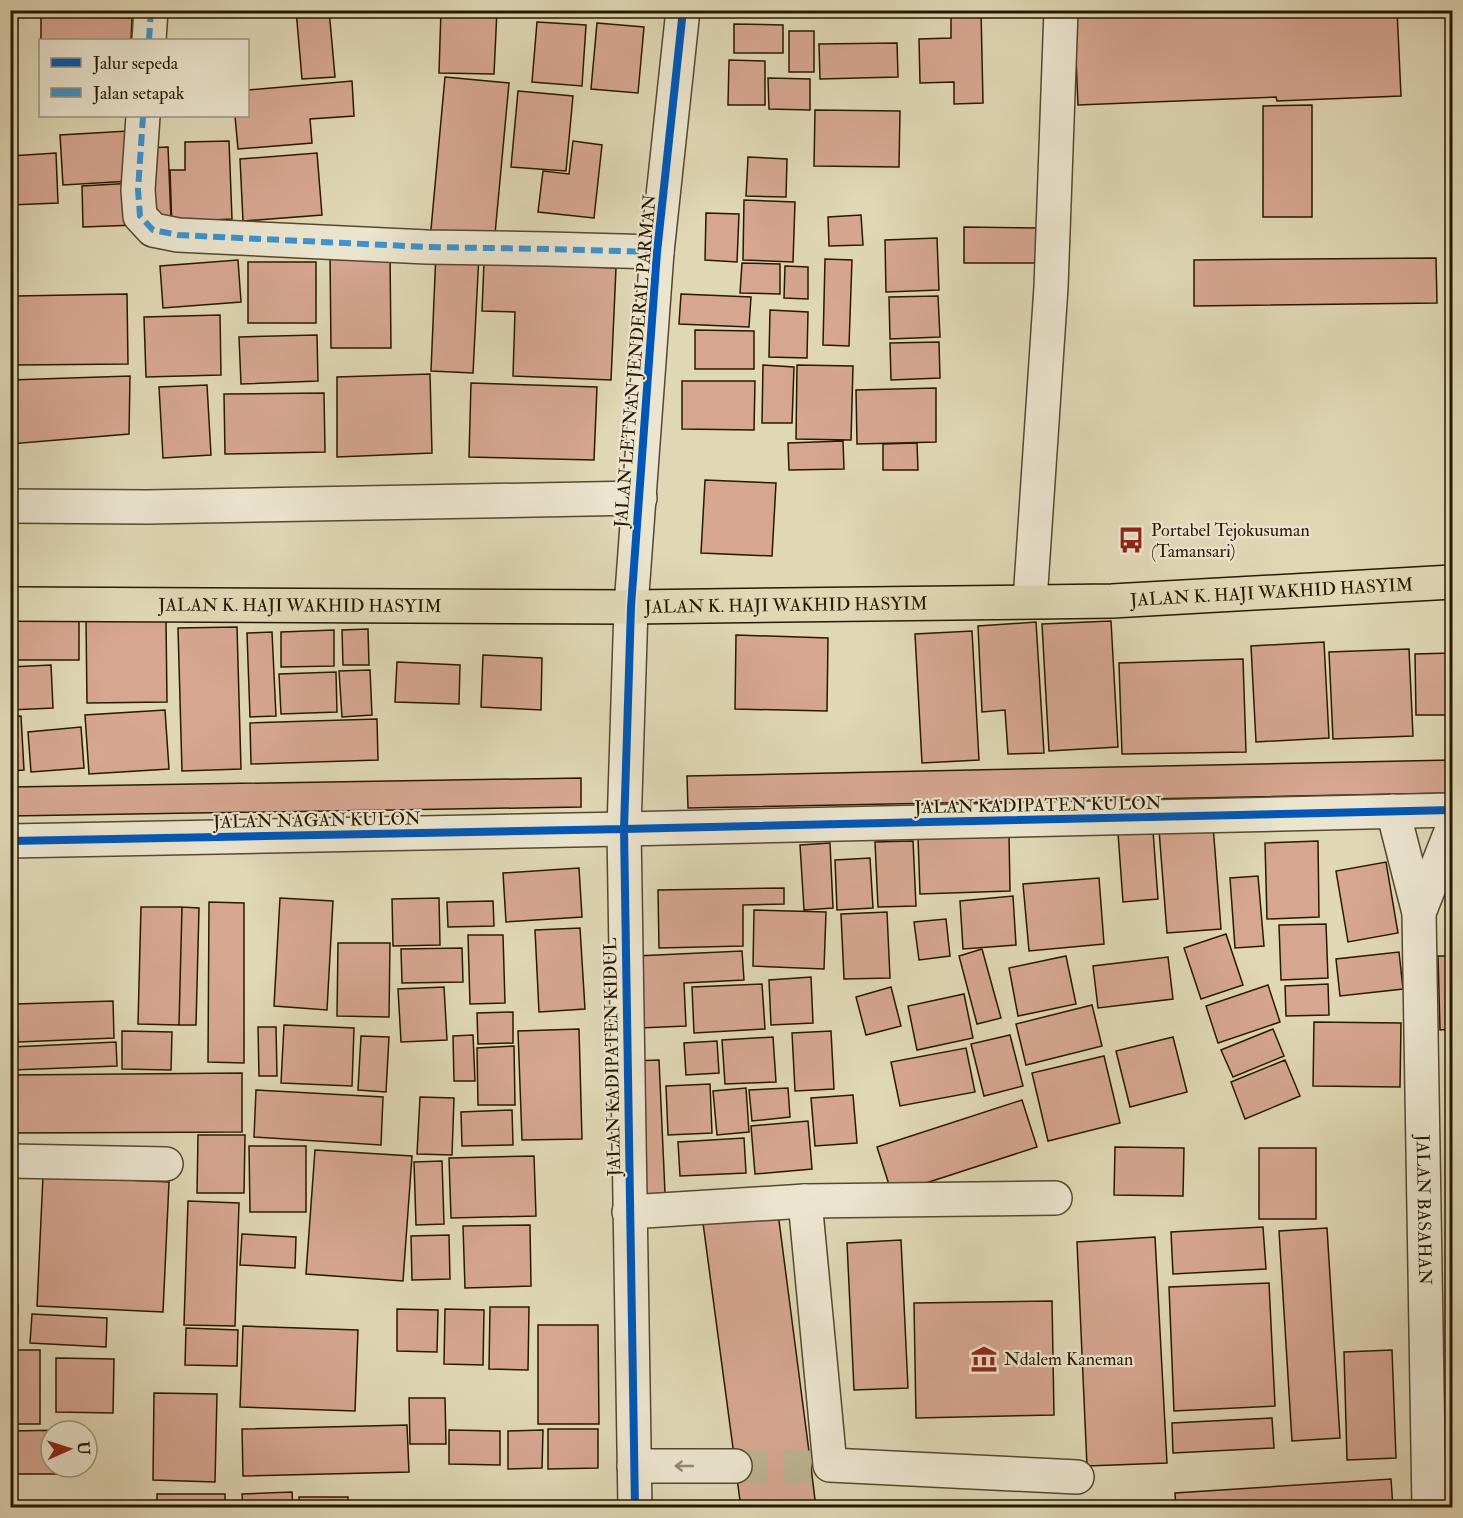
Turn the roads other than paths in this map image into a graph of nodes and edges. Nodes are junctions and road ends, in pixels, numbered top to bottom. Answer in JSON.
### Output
{"nodes":[{"id":1,"x":151,"y":10,"type":"edge"},
{"id":2,"x":683,"y":10,"type":"edge"},
{"id":3,"x":1061,"y":10,"type":"edge"},
{"id":4,"x":149,"y":39,"type":"edge"},
{"id":5,"x":143,"y":117,"type":"edge"},
{"id":6,"x":657,"y":252,"type":"junction"},
{"id":7,"x":639,"y":498,"type":"junction"},
{"id":8,"x":10,"y":506,"type":"edge"},
{"id":9,"x":1452,"y":582,"type":"edge"},
{"id":10,"x":1030,"y":601,"type":"junction"},
{"id":11,"x":10,"y":604,"type":"edge"},
{"id":12,"x":631,"y":607,"type":"junction"},
{"id":13,"x":1452,"y":810,"type":"edge"},
{"id":14,"x":1393,"y":811,"type":"junction"},
{"id":15,"x":624,"y":829,"type":"junction"},
{"id":16,"x":1452,"y":829,"type":"edge"},
{"id":17,"x":10,"y":841,"type":"edge"},
{"id":18,"x":1419,"y":913,"type":"junction"},
{"id":19,"x":10,"y":1161,"type":"edge"},
{"id":20,"x":166,"y":1164,"type":"dead end"},
{"id":21,"x":1054,"y":1198,"type":"dead end"},
{"id":22,"x":805,"y":1201,"type":"junction"},
{"id":23,"x":629,"y":1212,"type":"junction"},
{"id":24,"x":634,"y":1466,"type":"junction"},
{"id":25,"x":735,"y":1466,"type":"tunnel mouth"},
{"id":26,"x":1077,"y":1477,"type":"dead end"},
{"id":27,"x":634,"y":1508,"type":"edge"},
{"id":28,"x":1429,"y":1508,"type":"edge"}],
"edges":[{"from":1,"to":4,"type":"street"},
{"from":2,"to":6,"type":"street","name":"JALAN LETNAN JENDERAL PARMAN"},
{"from":3,"to":10,"type":"street"},
{"from":5,"to":6,"type":"street"},
{"from":6,"to":7,"type":"street","name":"JALAN LETNAN JENDERAL PARMAN"},
{"from":7,"to":8,"type":"street"},
{"from":7,"to":12,"type":"street","name":"JALAN LETNAN JENDERAL PARMAN"},
{"from":9,"to":10,"type":"main road","name":"JALAN K. HAJI WAKHID HASYIM"},
{"from":10,"to":12,"type":"main road","name":"JALAN K. HAJI WAKHID HASYIM"},
{"from":11,"to":12,"type":"main road","name":"JALAN K. HAJI WAKHID HASYIM"},
{"from":12,"to":15,"type":"street","name":"JALAN KADIPATEN KIDUL"},
{"from":13,"to":14,"type":"street","name":"JALAN KADIPATEN KULON"},
{"from":14,"to":15,"type":"street","name":"JALAN KADIPATEN KULON"},
{"from":14,"to":18,"type":"street","name":"JALAN BASAHAN"},
{"from":15,"to":17,"type":"street","name":"JALAN NAGAN KULON"},
{"from":15,"to":23,"type":"street","name":"JALAN KADIPATEN KIDUL"},
{"from":16,"to":18,"type":"street","name":"JALAN BASAHAN"},
{"from":18,"to":28,"type":"street","name":"JALAN BASAHAN"},
{"from":19,"to":20,"type":"street"},
{"from":21,"to":22,"type":"street"},
{"from":22,"to":23,"type":"street"},
{"from":22,"to":26,"type":"street"},
{"from":23,"to":24,"type":"street","name":"JALAN KADIPATEN KIDUL"},
{"from":25,"to":24,"type":"street","one_way":true},
{"from":24,"to":27,"type":"street","name":"JALAN KADIPATEN KIDUL"}]}
